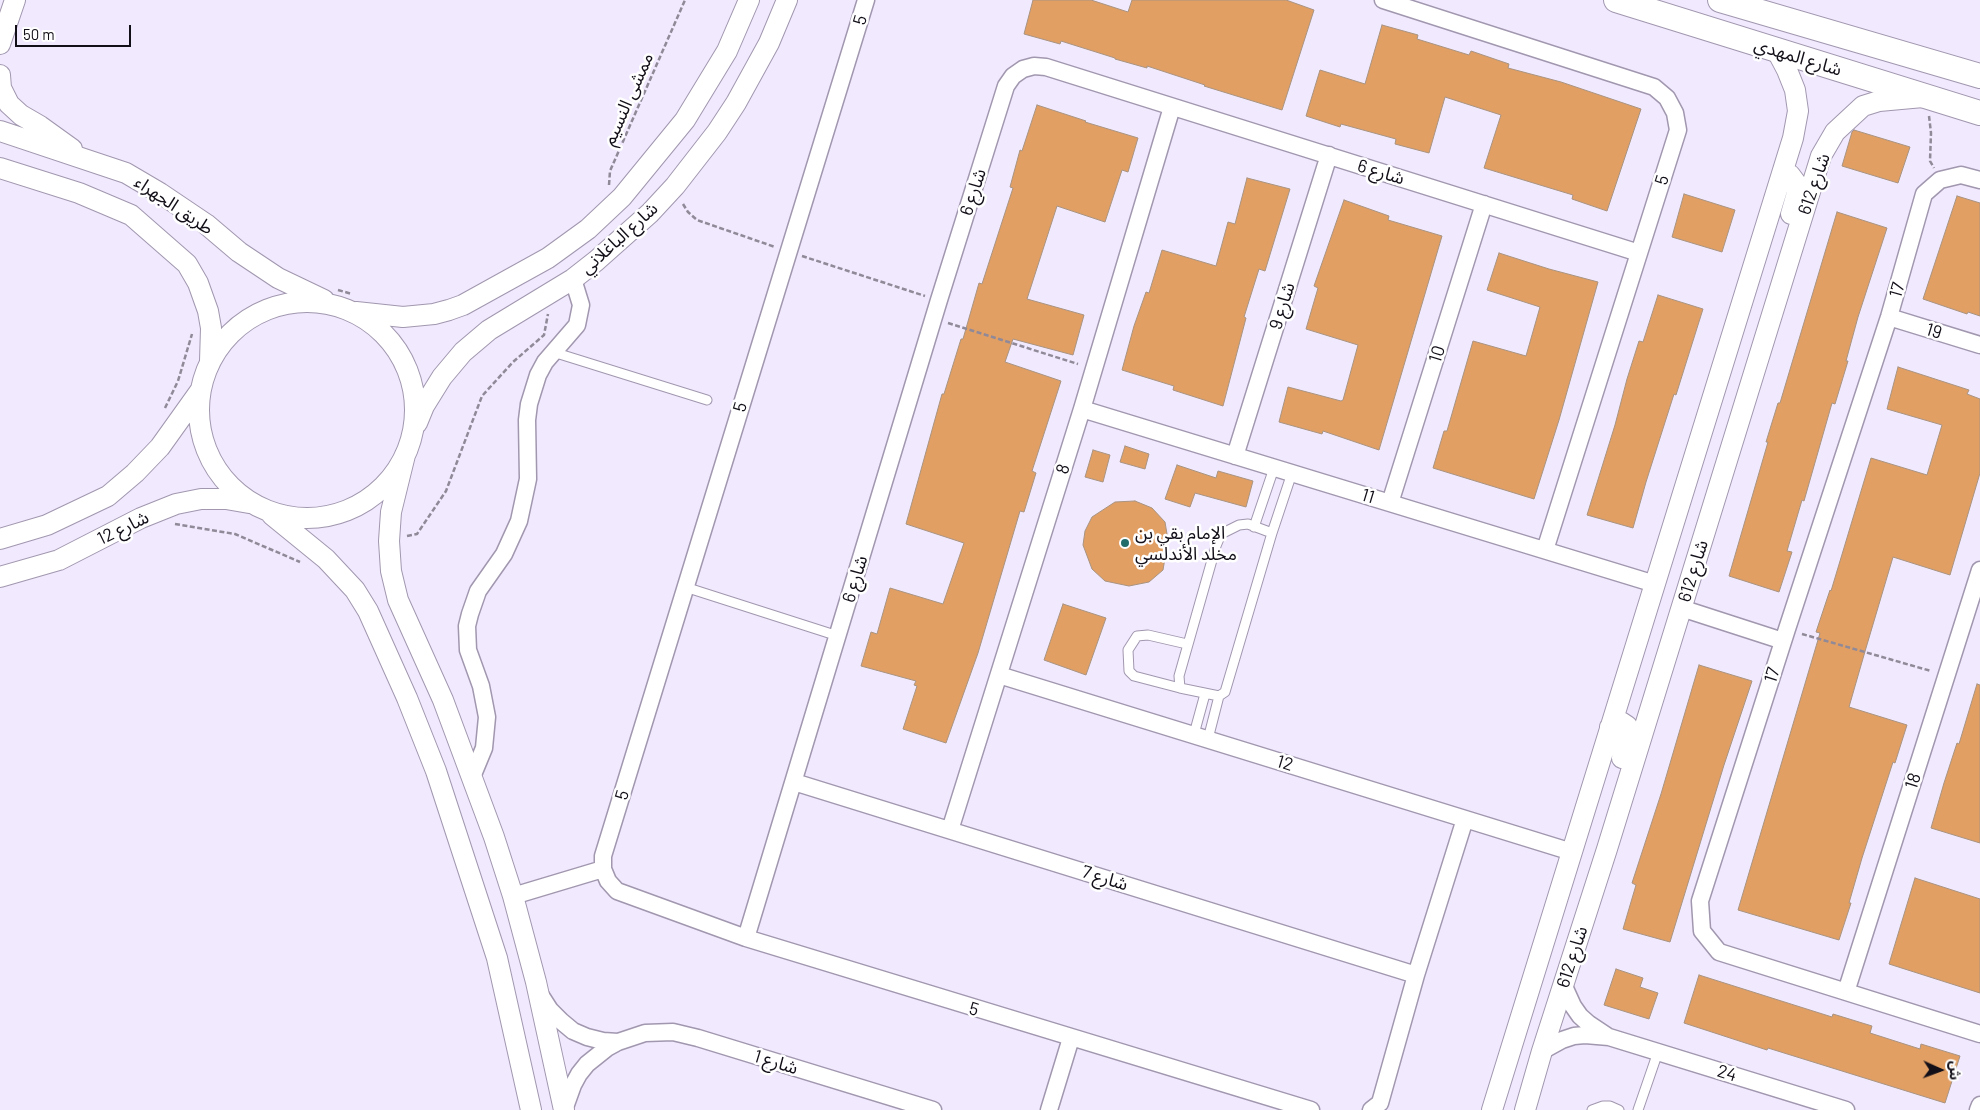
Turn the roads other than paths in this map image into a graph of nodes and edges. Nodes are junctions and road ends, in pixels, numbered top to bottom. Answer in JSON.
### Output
{"nodes":[{"id":1,"x":15,"y":0,"type":"edge"},
{"id":2,"x":749,"y":0,"type":"edge"},
{"id":3,"x":787,"y":0,"type":"edge"},
{"id":4,"x":866,"y":0,"type":"edge"},
{"id":5,"x":1383,"y":0,"type":"edge"},
{"id":6,"x":1616,"y":0,"type":"edge"},
{"id":7,"x":1720,"y":0,"type":"edge"},
{"id":8,"x":0,"y":44,"type":"edge"},
{"id":9,"x":1777,"y":51,"type":"junction"},
{"id":10,"x":0,"y":75,"type":"edge"},
{"id":11,"x":1980,"y":76,"type":"edge"},
{"id":12,"x":1927,"y":96,"type":"junction"},
{"id":13,"x":1172,"y":107,"type":"junction"},
{"id":14,"x":1980,"y":112,"type":"edge"},
{"id":15,"x":0,"y":131,"type":"edge"},
{"id":16,"x":1328,"y":155,"type":"junction"},
{"id":17,"x":90,"y":161,"type":"junction"},
{"id":18,"x":0,"y":168,"type":"edge"},
{"id":19,"x":1783,"y":172,"type":"junction"},
{"id":20,"x":1980,"y":180,"type":"edge"},
{"id":21,"x":1484,"y":204,"type":"junction"},
{"id":22,"x":1639,"y":253,"type":"junction"},
{"id":23,"x":573,"y":279,"type":"junction"},
{"id":24,"x":345,"y":300,"type":"junction"},
{"id":25,"x":1889,"y":317,"type":"junction"},
{"id":26,"x":1765,"y":337,"type":"junction"},
{"id":27,"x":1980,"y":345,"type":"edge"},
{"id":28,"x":553,"y":352,"type":"junction"},
{"id":29,"x":210,"y":363,"type":"junction"},
{"id":30,"x":201,"y":389,"type":"junction"},
{"id":31,"x":707,"y":400,"type":"dead end"},
{"id":32,"x":1082,"y":410,"type":"junction"},
{"id":33,"x":408,"y":446,"type":"junction"},
{"id":34,"x":1235,"y":456,"type":"junction"},
{"id":35,"x":1274,"y":468,"type":"junction"},
{"id":36,"x":1292,"y":473,"type":"junction"},
{"id":37,"x":250,"y":503,"type":"junction"},
{"id":38,"x":1390,"y":503,"type":"junction"},
{"id":39,"x":268,"y":512,"type":"junction"},
{"id":40,"x":1254,"y":527,"type":"junction"},
{"id":41,"x":1272,"y":533,"type":"junction"},
{"id":42,"x":0,"y":539,"type":"edge"},
{"id":43,"x":1545,"y":550,"type":"junction"},
{"id":44,"x":1980,"y":570,"type":"edge"},
{"id":45,"x":0,"y":578,"type":"edge"},
{"id":46,"x":1655,"y":584,"type":"junction"},
{"id":47,"x":685,"y":587,"type":"junction"},
{"id":48,"x":1681,"y":608,"type":"junction"},
{"id":49,"x":1785,"y":635,"type":"junction"},
{"id":50,"x":838,"y":636,"type":"junction"},
{"id":51,"x":1187,"y":644,"type":"junction"},
{"id":52,"x":999,"y":675,"type":"junction"},
{"id":53,"x":1180,"y":688,"type":"junction"},
{"id":54,"x":1205,"y":694,"type":"junction"},
{"id":55,"x":1219,"y":696,"type":"junction"},
{"id":56,"x":418,"y":726,"type":"junction"},
{"id":57,"x":1610,"y":727,"type":"junction"},
{"id":58,"x":1201,"y":737,"type":"junction"},
{"id":59,"x":472,"y":777,"type":"junction"},
{"id":60,"x":794,"y":782,"type":"junction"},
{"id":61,"x":1465,"y":819,"type":"junction"},
{"id":62,"x":950,"y":830,"type":"junction"},
{"id":63,"x":1607,"y":849,"type":"junction"},
{"id":64,"x":1572,"y":852,"type":"junction"},
{"id":65,"x":503,"y":866,"type":"junction"},
{"id":66,"x":603,"y":869,"type":"junction"},
{"id":67,"x":513,"y":896,"type":"junction"},
{"id":68,"x":746,"y":938,"type":"junction"},
{"id":69,"x":1416,"y":975,"type":"junction"},
{"id":70,"x":536,"y":982,"type":"junction"},
{"id":71,"x":1563,"y":984,"type":"junction"},
{"id":72,"x":1846,"y":992,"type":"junction"},
{"id":73,"x":1516,"y":1032,"type":"junction"},
{"id":74,"x":1980,"y":1034,"type":"edge"},
{"id":75,"x":1609,"y":1037,"type":"junction"},
{"id":76,"x":1070,"y":1038,"type":"junction"},
{"id":77,"x":618,"y":1042,"type":"junction"},
{"id":78,"x":1542,"y":1051,"type":"junction"},
{"id":79,"x":1658,"y":1052,"type":"junction"},
{"id":80,"x":1980,"y":1105,"type":"edge"},
{"id":81,"x":531,"y":1110,"type":"edge"},
{"id":82,"x":564,"y":1110,"type":"edge"},
{"id":83,"x":933,"y":1110,"type":"edge"},
{"id":84,"x":1049,"y":1110,"type":"edge"},
{"id":85,"x":1311,"y":1110,"type":"edge"},
{"id":86,"x":1371,"y":1110,"type":"edge"},
{"id":87,"x":1492,"y":1110,"type":"edge"},
{"id":88,"x":1506,"y":1110,"type":"edge"},
{"id":89,"x":1525,"y":1110,"type":"edge"},
{"id":90,"x":1592,"y":1110,"type":"edge"},
{"id":91,"x":1619,"y":1110,"type":"edge"},
{"id":92,"x":1638,"y":1110,"type":"edge"},
{"id":93,"x":1846,"y":1110,"type":"edge"},
{"id":94,"x":1978,"y":1110,"type":"edge"}],
"edges":[{"from":1,"to":8,"type":"street"},
{"from":2,"to":24,"type":"street","name":"شارع الباغلاني"},
{"from":3,"to":23,"type":"street","name":"شارع الباغلاني"},
{"from":4,"to":47,"type":"street","name":"5"},
{"from":5,"to":22,"type":"street","name":"5"},
{"from":6,"to":9,"type":"main road","name":"شارع المهدي"},
{"from":7,"to":11,"type":"main road","name":"شارع المهدي"},
{"from":9,"to":12,"type":"main road","name":"شارع المهدي"},
{"from":9,"to":19,"type":"street","name":"شارع 612"},
{"from":10,"to":17,"type":"street"},
{"from":12,"to":14,"type":"main road","name":"شارع المهدي"},
{"from":12,"to":26,"type":"street","name":"شارع 612"},
{"from":13,"to":16,"type":"street","name":"شارع 6"},
{"from":13,"to":32,"type":"street","name":"8"},
{"from":13,"to":50,"type":"street","name":"شارع 6"},
{"from":15,"to":17,"type":"street","name":"طريق الجهراء"},
{"from":16,"to":21,"type":"street","name":"شارع 6"},
{"from":16,"to":34,"type":"street","name":"شارع 9"},
{"from":17,"to":24,"type":"street","name":"طريق الجهراء"},
{"from":18,"to":29,"type":"street","name":"طريق الجهراء"},
{"from":19,"to":26,"type":"street"},
{"from":19,"to":46,"type":"street","name":"شارع 612"},
{"from":20,"to":25,"type":"street","name":"17"},
{"from":21,"to":22,"type":"street","name":"شارع 6"},
{"from":21,"to":38,"type":"street","name":"10"},
{"from":22,"to":43,"type":"street","name":"5"},
{"from":23,"to":28,"type":"street"},
{"from":23,"to":33,"type":"street","name":"شارع الباغلاني"},
{"from":24,"to":29,"type":"street","name":"شارع الباغلاني"},
{"from":24,"to":33,"type":"street","name":"طريق الجهراء"},
{"from":25,"to":27,"type":"street","name":"19"},
{"from":25,"to":49,"type":"street","name":"17"},
{"from":26,"to":48,"type":"street","name":"شارع 612"},
{"from":28,"to":31,"type":"lane"},
{"from":28,"to":59,"type":"street"},
{"from":29,"to":30,"type":"street"},
{"from":30,"to":37,"type":"street"},
{"from":30,"to":42,"type":"street","name":"شارع 12"},
{"from":32,"to":34,"type":"street","name":"11"},
{"from":32,"to":52,"type":"street","name":"8"},
{"from":33,"to":39,"type":"street"},
{"from":33,"to":59,"type":"street"},
{"from":34,"to":35,"type":"street","name":"11"},
{"from":35,"to":36,"type":"street","name":"11"},
{"from":35,"to":40,"type":"lane"},
{"from":36,"to":38,"type":"street","name":"11"},
{"from":36,"to":41,"type":"lane"},
{"from":37,"to":39,"type":"street"},
{"from":37,"to":45,"type":"street","name":"شارع 12"},
{"from":38,"to":43,"type":"street","name":"11"},
{"from":39,"to":56,"type":"street"},
{"from":40,"to":41,"type":"lane"},
{"from":40,"to":51,"type":"lane"},
{"from":41,"to":55,"type":"lane"},
{"from":43,"to":46,"type":"street","name":"11"},
{"from":44,"to":72,"type":"street","name":"18"},
{"from":46,"to":57,"type":"street","name":"شارع 612"},
{"from":47,"to":50,"type":"lane"},
{"from":47,"to":66,"type":"street","name":"5"},
{"from":48,"to":49,"type":"street"},
{"from":48,"to":63,"type":"street","name":"شارع 612"},
{"from":49,"to":72,"type":"street","name":"17"},
{"from":50,"to":60,"type":"street","name":"شارع 6"},
{"from":51,"to":53,"type":"lane"},
{"from":51,"to":53,"type":"lane"},
{"from":52,"to":58,"type":"street","name":"12"},
{"from":52,"to":62,"type":"street","name":"8"},
{"from":53,"to":54,"type":"lane"},
{"from":54,"to":55,"type":"lane"},
{"from":54,"to":58,"type":"lane"},
{"from":55,"to":58,"type":"lane"},
{"from":56,"to":65,"type":"street"},
{"from":56,"to":81,"type":"street"},
{"from":57,"to":63,"type":"street"},
{"from":57,"to":64,"type":"street","name":"شارع 612"},
{"from":58,"to":61,"type":"street","name":"12"},
{"from":59,"to":65,"type":"street"},
{"from":60,"to":62,"type":"street","name":"شارع 7"},
{"from":60,"to":68,"type":"street","name":"شارع 6"},
{"from":61,"to":64,"type":"street","name":"12"},
{"from":61,"to":69,"type":"street"},
{"from":62,"to":69,"type":"street","name":"شارع 7"},
{"from":63,"to":71,"type":"street","name":"شارع 612"},
{"from":64,"to":73,"type":"street","name":"شارع 612"},
{"from":65,"to":67,"type":"street"},
{"from":66,"to":67,"type":"street"},
{"from":66,"to":68,"type":"street","name":"5"},
{"from":67,"to":70,"type":"street"},
{"from":68,"to":76,"type":"street","name":"5"},
{"from":69,"to":86,"type":"street"},
{"from":70,"to":77,"type":"street","name":"شارع 1"},
{"from":70,"to":82,"type":"street"},
{"from":71,"to":75,"type":"street","name":"24"},
{"from":71,"to":78,"type":"street","name":"شارع 612"},
{"from":72,"to":74,"type":"street","name":"17"},
{"from":73,"to":87,"type":"street","name":"شارع 612"},
{"from":73,"to":88,"type":"street"},
{"from":75,"to":78,"type":"street","name":"24"},
{"from":75,"to":79,"type":"street","name":"24"},
{"from":76,"to":84,"type":"street"},
{"from":76,"to":85,"type":"street","name":"5"},
{"from":77,"to":82,"type":"street","name":"شارع 1"},
{"from":77,"to":83,"type":"street","name":"شارع 1"},
{"from":78,"to":89,"type":"street","name":"شارع 612"},
{"from":79,"to":92,"type":"lane"},
{"from":79,"to":93,"type":"street","name":"24"},
{"from":80,"to":94,"type":"street"},
{"from":90,"to":91,"type":"lane"}]}
